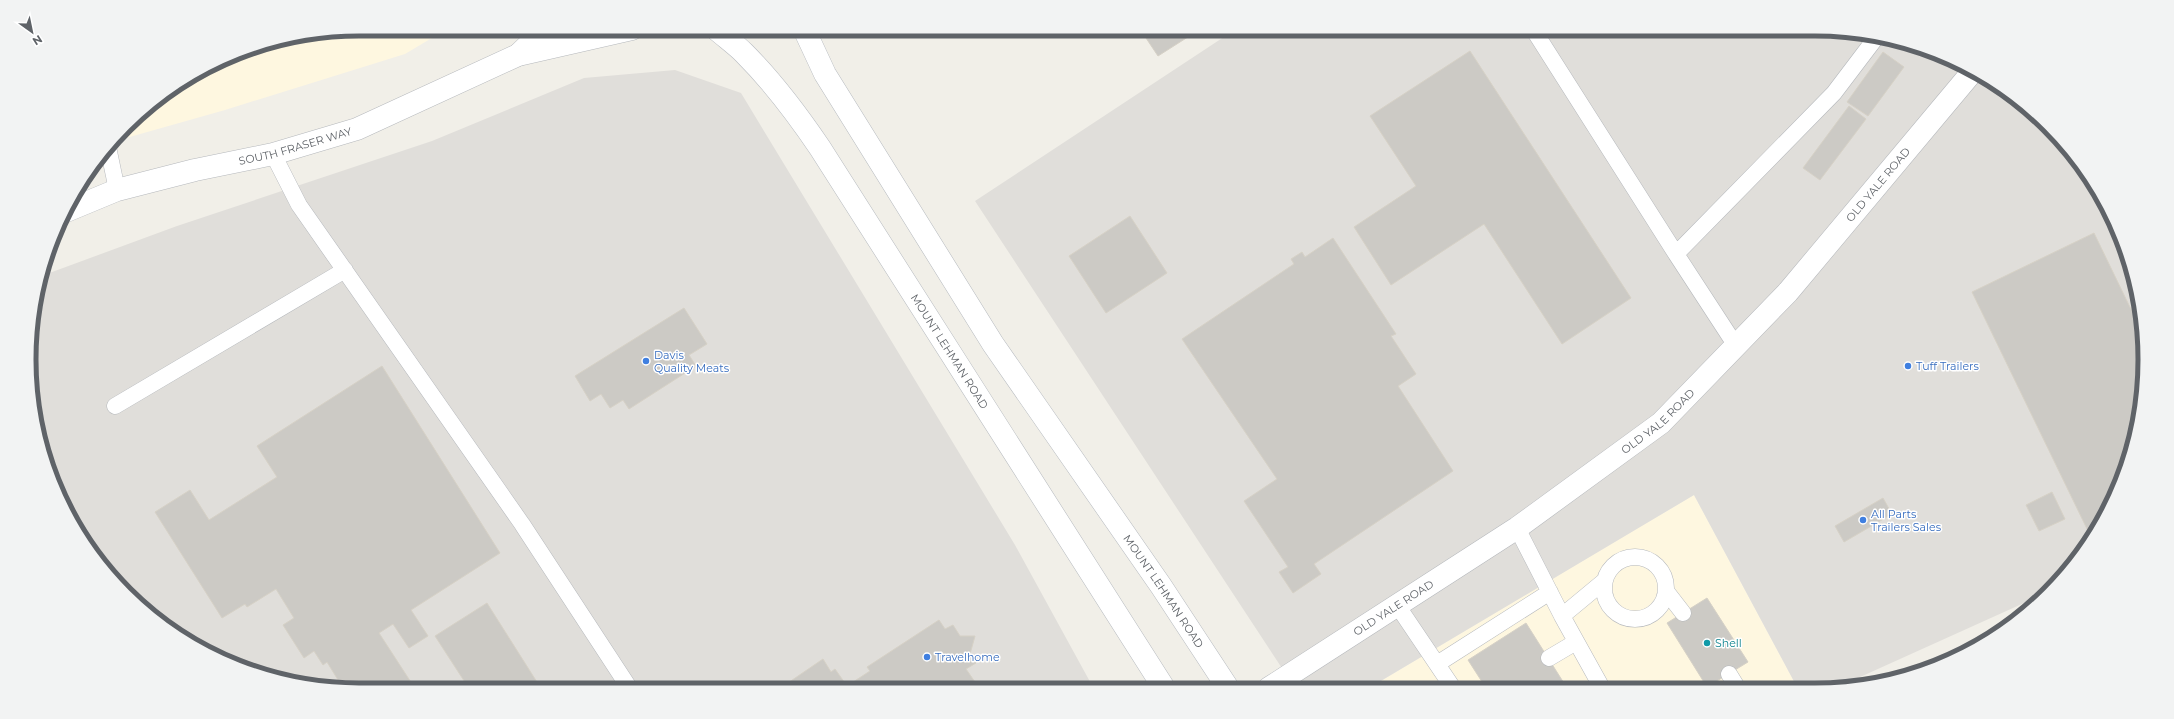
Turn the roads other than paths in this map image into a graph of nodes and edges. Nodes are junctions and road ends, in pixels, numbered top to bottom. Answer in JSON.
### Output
{"nodes":[{"id":1,"x":537,"y":36,"type":"edge"},
{"id":2,"x":601,"y":36,"type":"edge"},
{"id":3,"x":724,"y":36,"type":"edge"},
{"id":4,"x":807,"y":36,"type":"edge"},
{"id":5,"x":1537,"y":36,"type":"edge"},
{"id":6,"x":1873,"y":41,"type":"edge"},
{"id":7,"x":518,"y":55,"type":"junction"},
{"id":8,"x":1969,"y":75,"type":"edge"},
{"id":9,"x":110,"y":154,"type":"edge"},
{"id":10,"x":272,"y":154,"type":"junction"},
{"id":11,"x":117,"y":190,"type":"junction"},
{"id":12,"x":73,"y":208,"type":"edge"},
{"id":13,"x":1676,"y":254,"type":"junction"},
{"id":14,"x":345,"y":270,"type":"junction"},
{"id":15,"x":1736,"y":346,"type":"junction"},
{"id":16,"x":115,"y":406,"type":"dead end"},
{"id":17,"x":1518,"y":528,"type":"junction"},
{"id":18,"x":1603,"y":582,"type":"junction"},
{"id":19,"x":1666,"y":591,"type":"junction"},
{"id":20,"x":1550,"y":592,"type":"junction"},
{"id":21,"x":1396,"y":604,"type":"junction"},
{"id":22,"x":1683,"y":613,"type":"dead end"},
{"id":23,"x":1562,"y":616,"type":"junction"},
{"id":24,"x":1576,"y":642,"type":"junction"},
{"id":25,"x":1549,"y":658,"type":"dead end"},
{"id":26,"x":1437,"y":664,"type":"junction"},
{"id":27,"x":625,"y":683,"type":"edge"},
{"id":28,"x":1161,"y":683,"type":"edge"},
{"id":29,"x":1225,"y":683,"type":"edge"},
{"id":30,"x":1277,"y":683,"type":"edge"},
{"id":31,"x":1450,"y":683,"type":"edge"},
{"id":32,"x":1599,"y":683,"type":"edge"}],
"edges":[{"from":1,"to":7,"type":"street","name":"SOUTH FRASER WAY"},
{"from":2,"to":7,"type":"street","name":"SOUTH FRASER WAY"},
{"from":3,"to":28,"type":"street","name":"MOUNT LEHMAN ROAD"},
{"from":4,"to":29,"type":"street","name":"MOUNT LEHMAN ROAD"},
{"from":5,"to":13,"type":"lane"},
{"from":6,"to":13,"type":"lane"},
{"from":7,"to":10,"type":"street","name":"SOUTH FRASER WAY"},
{"from":8,"to":15,"type":"street","name":"OLD YALE ROAD"},
{"from":9,"to":11,"type":"lane"},
{"from":10,"to":11,"type":"street","name":"SOUTH FRASER WAY"},
{"from":10,"to":14,"type":"lane"},
{"from":11,"to":12,"type":"street","name":"SOUTH FRASER WAY"},
{"from":13,"to":15,"type":"lane"},
{"from":14,"to":16,"type":"lane"},
{"from":14,"to":27,"type":"lane"},
{"from":15,"to":17,"type":"street","name":"OLD YALE ROAD"},
{"from":17,"to":20,"type":"lane"},
{"from":17,"to":21,"type":"street","name":"OLD YALE ROAD"},
{"from":18,"to":19,"type":"lane"},
{"from":18,"to":19,"type":"lane"},
{"from":18,"to":23,"type":"lane"},
{"from":19,"to":22,"type":"lane"},
{"from":20,"to":23,"type":"lane"},
{"from":20,"to":26,"type":"lane"},
{"from":21,"to":26,"type":"lane"},
{"from":21,"to":30,"type":"street","name":"OLD YALE ROAD"},
{"from":23,"to":24,"type":"lane"},
{"from":24,"to":25,"type":"lane"},
{"from":24,"to":32,"type":"lane"},
{"from":26,"to":31,"type":"lane"}]}
